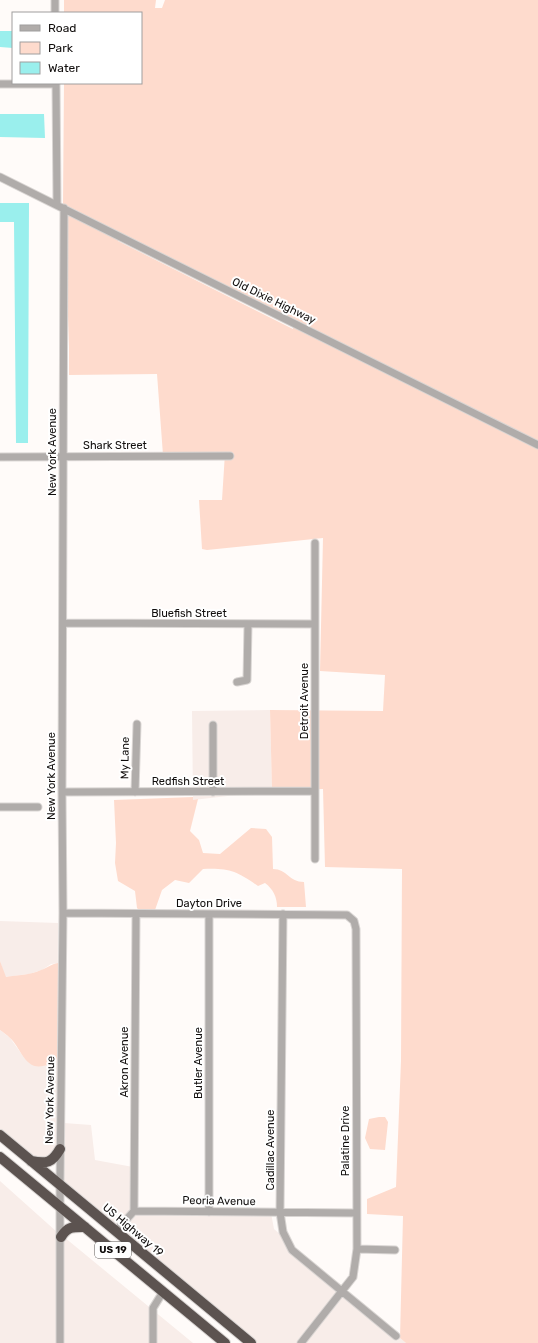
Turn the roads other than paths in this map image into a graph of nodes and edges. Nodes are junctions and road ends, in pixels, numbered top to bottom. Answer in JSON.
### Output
{"nodes":[{"id":1,"x":55,"y":0,"type":"edge"},
{"id":2,"x":55,"y":12,"type":"edge"},
{"id":3,"x":0,"y":84,"type":"edge"},
{"id":4,"x":12,"y":84,"type":"edge"},
{"id":5,"x":56,"y":84,"type":"edge"},
{"id":6,"x":0,"y":177,"type":"edge"},
{"id":7,"x":57,"y":204,"type":"junction"},
{"id":8,"x":64,"y":208,"type":"junction"},
{"id":9,"x":538,"y":445,"type":"edge"},
{"id":10,"x":230,"y":456,"type":"dead end"},
{"id":11,"x":0,"y":457,"type":"edge"},
{"id":12,"x":63,"y":457,"type":"junction"},
{"id":13,"x":315,"y":543,"type":"dead end"},
{"id":14,"x":63,"y":623,"type":"junction"},
{"id":15,"x":248,"y":624,"type":"junction"},
{"id":16,"x":314,"y":624,"type":"junction"},
{"id":17,"x":236,"y":682,"type":"dead end"},
{"id":18,"x":137,"y":724,"type":"dead end"},
{"id":19,"x":213,"y":725,"type":"dead end"},
{"id":20,"x":314,"y":791,"type":"junction"},
{"id":21,"x":62,"y":792,"type":"junction"},
{"id":22,"x":135,"y":792,"type":"junction"},
{"id":23,"x":213,"y":792,"type":"junction"},
{"id":24,"x":0,"y":807,"type":"edge"},
{"id":25,"x":38,"y":807,"type":"dead end"},
{"id":26,"x":315,"y":859,"type":"dead end"},
{"id":27,"x":63,"y":913,"type":"junction"},
{"id":28,"x":136,"y":914,"type":"junction"},
{"id":29,"x":209,"y":914,"type":"junction"},
{"id":30,"x":282,"y":914,"type":"junction"},
{"id":31,"x":354,"y":921,"type":"joint"},
{"id":32,"x":0,"y":1135,"type":"edge"},
{"id":33,"x":60,"y":1149,"type":"junction"},
{"id":34,"x":0,"y":1157,"type":"edge"},
{"id":35,"x":31,"y":1161,"type":"junction"},
{"id":36,"x":60,"y":1185,"type":"junction"},
{"id":37,"x":61,"y":1206,"type":"junction"},
{"id":38,"x":134,"y":1211,"type":"junction"},
{"id":39,"x":208,"y":1212,"type":"junction"},
{"id":40,"x":280,"y":1212,"type":"junction"},
{"id":41,"x":356,"y":1213,"type":"junction"},
{"id":42,"x":85,"y":1227,"type":"junction"},
{"id":43,"x":116,"y":1231,"type":"junction"},
{"id":44,"x":61,"y":1237,"type":"junction"},
{"id":45,"x":357,"y":1249,"type":"junction"},
{"id":46,"x":395,"y":1250,"type":"dead end"},
{"id":47,"x":163,"y":1292,"type":"junction"},
{"id":48,"x":342,"y":1293,"type":"junction"},
{"id":49,"x":396,"y":1336,"type":"dead end"},
{"id":50,"x":60,"y":1343,"type":"edge"},
{"id":51,"x":153,"y":1343,"type":"edge"},
{"id":52,"x":225,"y":1343,"type":"edge"},
{"id":53,"x":251,"y":1343,"type":"edge"},
{"id":54,"x":301,"y":1343,"type":"edge"}],
"edges":[{"from":1,"to":2,"type":"street"},
{"from":3,"to":4,"type":"street"},
{"from":5,"to":7,"type":"street"},
{"from":6,"to":7,"type":"street","name":"Old Dixie Highway"},
{"from":7,"to":8,"type":"street","name":"Old Dixie Highway"},
{"from":8,"to":9,"type":"street","name":"Old Dixie Highway"},
{"from":8,"to":12,"type":"street","name":"New York Avenue"},
{"from":10,"to":12,"type":"street","name":"Shark Street"},
{"from":11,"to":12,"type":"street","name":"Shark Street"},
{"from":12,"to":14,"type":"street","name":"New York Avenue"},
{"from":13,"to":16,"type":"street","name":"Detroit Avenue"},
{"from":14,"to":15,"type":"street","name":"Bluefish Street"},
{"from":14,"to":21,"type":"street","name":"New York Avenue"},
{"from":15,"to":16,"type":"street","name":"Bluefish Street"},
{"from":15,"to":17,"type":"street"},
{"from":16,"to":20,"type":"street","name":"Detroit Avenue"},
{"from":18,"to":22,"type":"street","name":"My Lane"},
{"from":19,"to":23,"type":"street"},
{"from":20,"to":23,"type":"street","name":"Redfish Street"},
{"from":20,"to":26,"type":"street","name":"Detroit Avenue"},
{"from":21,"to":22,"type":"street","name":"Redfish Street"},
{"from":21,"to":27,"type":"street","name":"New York Avenue"},
{"from":22,"to":23,"type":"street","name":"Redfish Street"},
{"from":24,"to":25,"type":"street"},
{"from":27,"to":28,"type":"street","name":"Dayton Drive"},
{"from":27,"to":33,"type":"street","name":"New York Avenue"},
{"from":28,"to":29,"type":"street","name":"Dayton Drive"},
{"from":28,"to":38,"type":"street","name":"Akron Avenue"},
{"from":29,"to":30,"type":"street","name":"Dayton Drive"},
{"from":29,"to":39,"type":"street","name":"Butler Avenue"},
{"from":30,"to":31,"type":"street","name":"Dayton Drive"},
{"from":30,"to":40,"type":"street","name":"Cadillac Avenue"},
{"from":31,"to":41,"type":"street","name":"Palatine Drive"},
{"from":32,"to":35,"type":"highway","name":"US Highway 19","number":"US 19"},
{"from":33,"to":35,"type":"highway"},
{"from":33,"to":36,"type":"street","name":"New York Avenue"},
{"from":34,"to":37,"type":"highway","number":"US 19"},
{"from":35,"to":36,"type":"highway","name":"US Highway 19","number":"US 19"},
{"from":36,"to":37,"type":"street","name":"New York Avenue"},
{"from":36,"to":43,"type":"highway","name":"US Highway 19","number":"US 19"},
{"from":37,"to":42,"type":"highway","number":"US 19"},
{"from":37,"to":44,"type":"street","name":"New York Avenue"},
{"from":38,"to":39,"type":"street","name":"Peoria Avenue"},
{"from":38,"to":43,"type":"street"},
{"from":39,"to":40,"type":"street","name":"Peoria Avenue"},
{"from":40,"to":41,"type":"street","name":"Peoria Avenue"},
{"from":40,"to":48,"type":"street","name":"Cadillac Avenue"},
{"from":41,"to":45,"type":"street","name":"Palatine Drive"},
{"from":42,"to":44,"type":"highway"},
{"from":42,"to":47,"type":"highway","number":"US 19"},
{"from":43,"to":53,"type":"highway","name":"US Highway 19","number":"US 19"},
{"from":44,"to":50,"type":"street","name":"New York Avenue"},
{"from":45,"to":46,"type":"street"},
{"from":45,"to":48,"type":"street","name":"Palatine Drive"},
{"from":47,"to":51,"type":"street"},
{"from":47,"to":52,"type":"highway","number":"US 19"},
{"from":48,"to":49,"type":"street","name":"Cadillac Avenue"},
{"from":48,"to":54,"type":"street","name":"Palatine Drive"}]}
